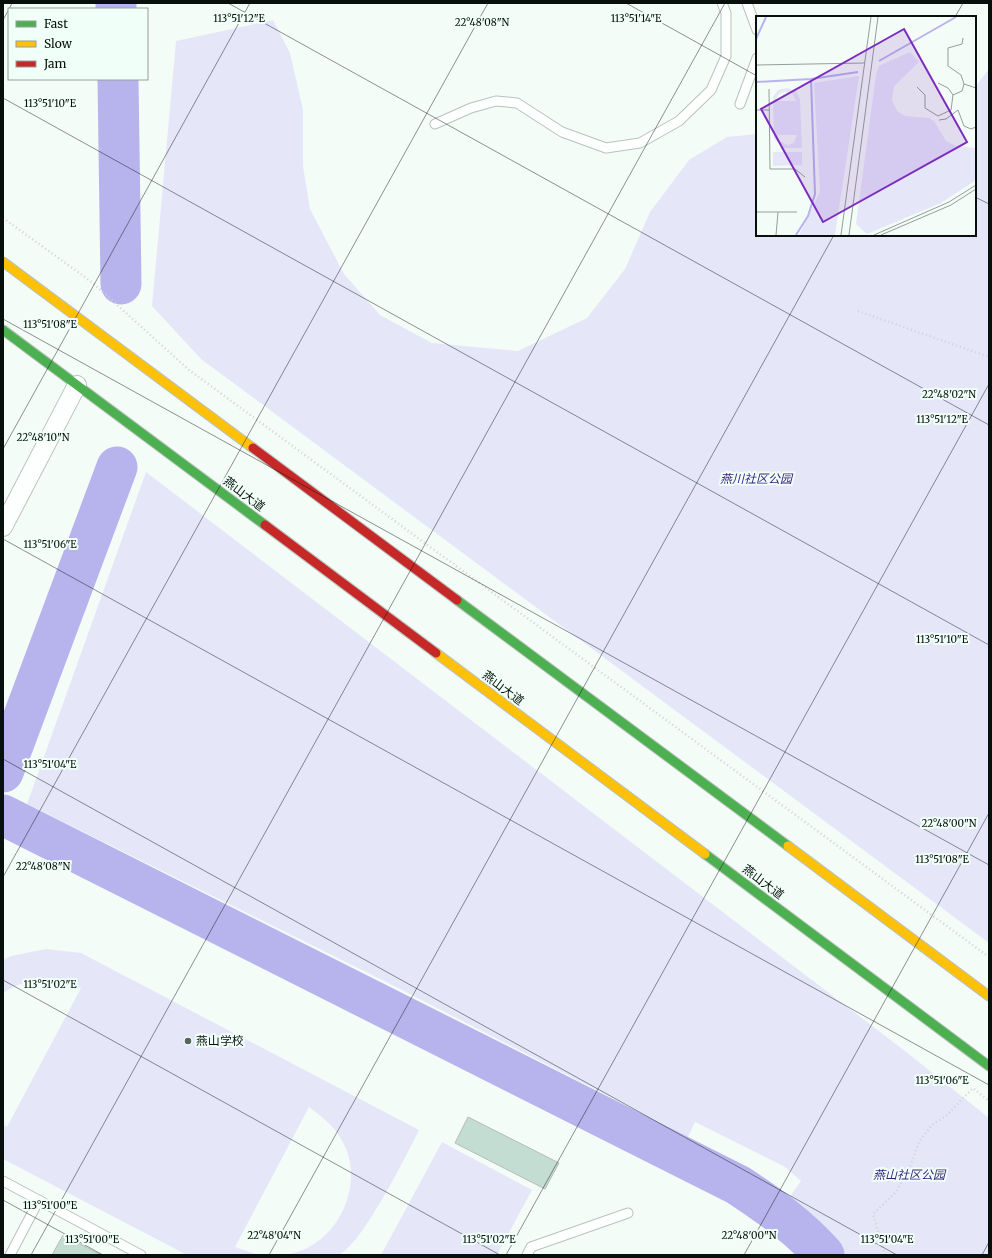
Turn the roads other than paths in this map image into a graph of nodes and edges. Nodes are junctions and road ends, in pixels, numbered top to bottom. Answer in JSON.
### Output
{"nodes":[{"id":1,"x":722,"y":3,"type":"edge"},
{"id":2,"x":747,"y":3,"type":"edge"},
{"id":3,"x":756,"y":27,"type":"edge"},
{"id":4,"x":756,"y":61,"type":"edge"},
{"id":5,"x":740,"y":104,"type":"dead end"},
{"id":6,"x":435,"y":124,"type":"dead end"},
{"id":7,"x":3,"y":262,"type":"edge"},
{"id":8,"x":3,"y":330,"type":"edge"},
{"id":9,"x":77,"y":385,"type":"junction"},
{"id":10,"x":3,"y":527,"type":"edge"},
{"id":11,"x":989,"y":996,"type":"edge"},
{"id":12,"x":989,"y":1066,"type":"edge"},
{"id":13,"x":3,"y":1181,"type":"edge"},
{"id":14,"x":39,"y":1200,"type":"junction"},
{"id":15,"x":628,"y":1213,"type":"dead end"},
{"id":16,"x":10,"y":1255,"type":"edge"},
{"id":17,"x":141,"y":1255,"type":"edge"},
{"id":18,"x":527,"y":1255,"type":"edge"}],
"edges":[{"from":1,"to":6,"type":"lane"},
{"from":2,"to":3,"type":"lane"},
{"from":4,"to":5,"type":"lane"},
{"from":7,"to":11,"type":"main road"},
{"from":8,"to":9,"type":"main road","name":"燕山大道"},
{"from":9,"to":10,"type":"street"},
{"from":9,"to":12,"type":"main road","name":"燕山大道"},
{"from":13,"to":14,"type":"lane"},
{"from":14,"to":16,"type":"lane"},
{"from":14,"to":17,"type":"lane"},
{"from":15,"to":18,"type":"lane"}]}
